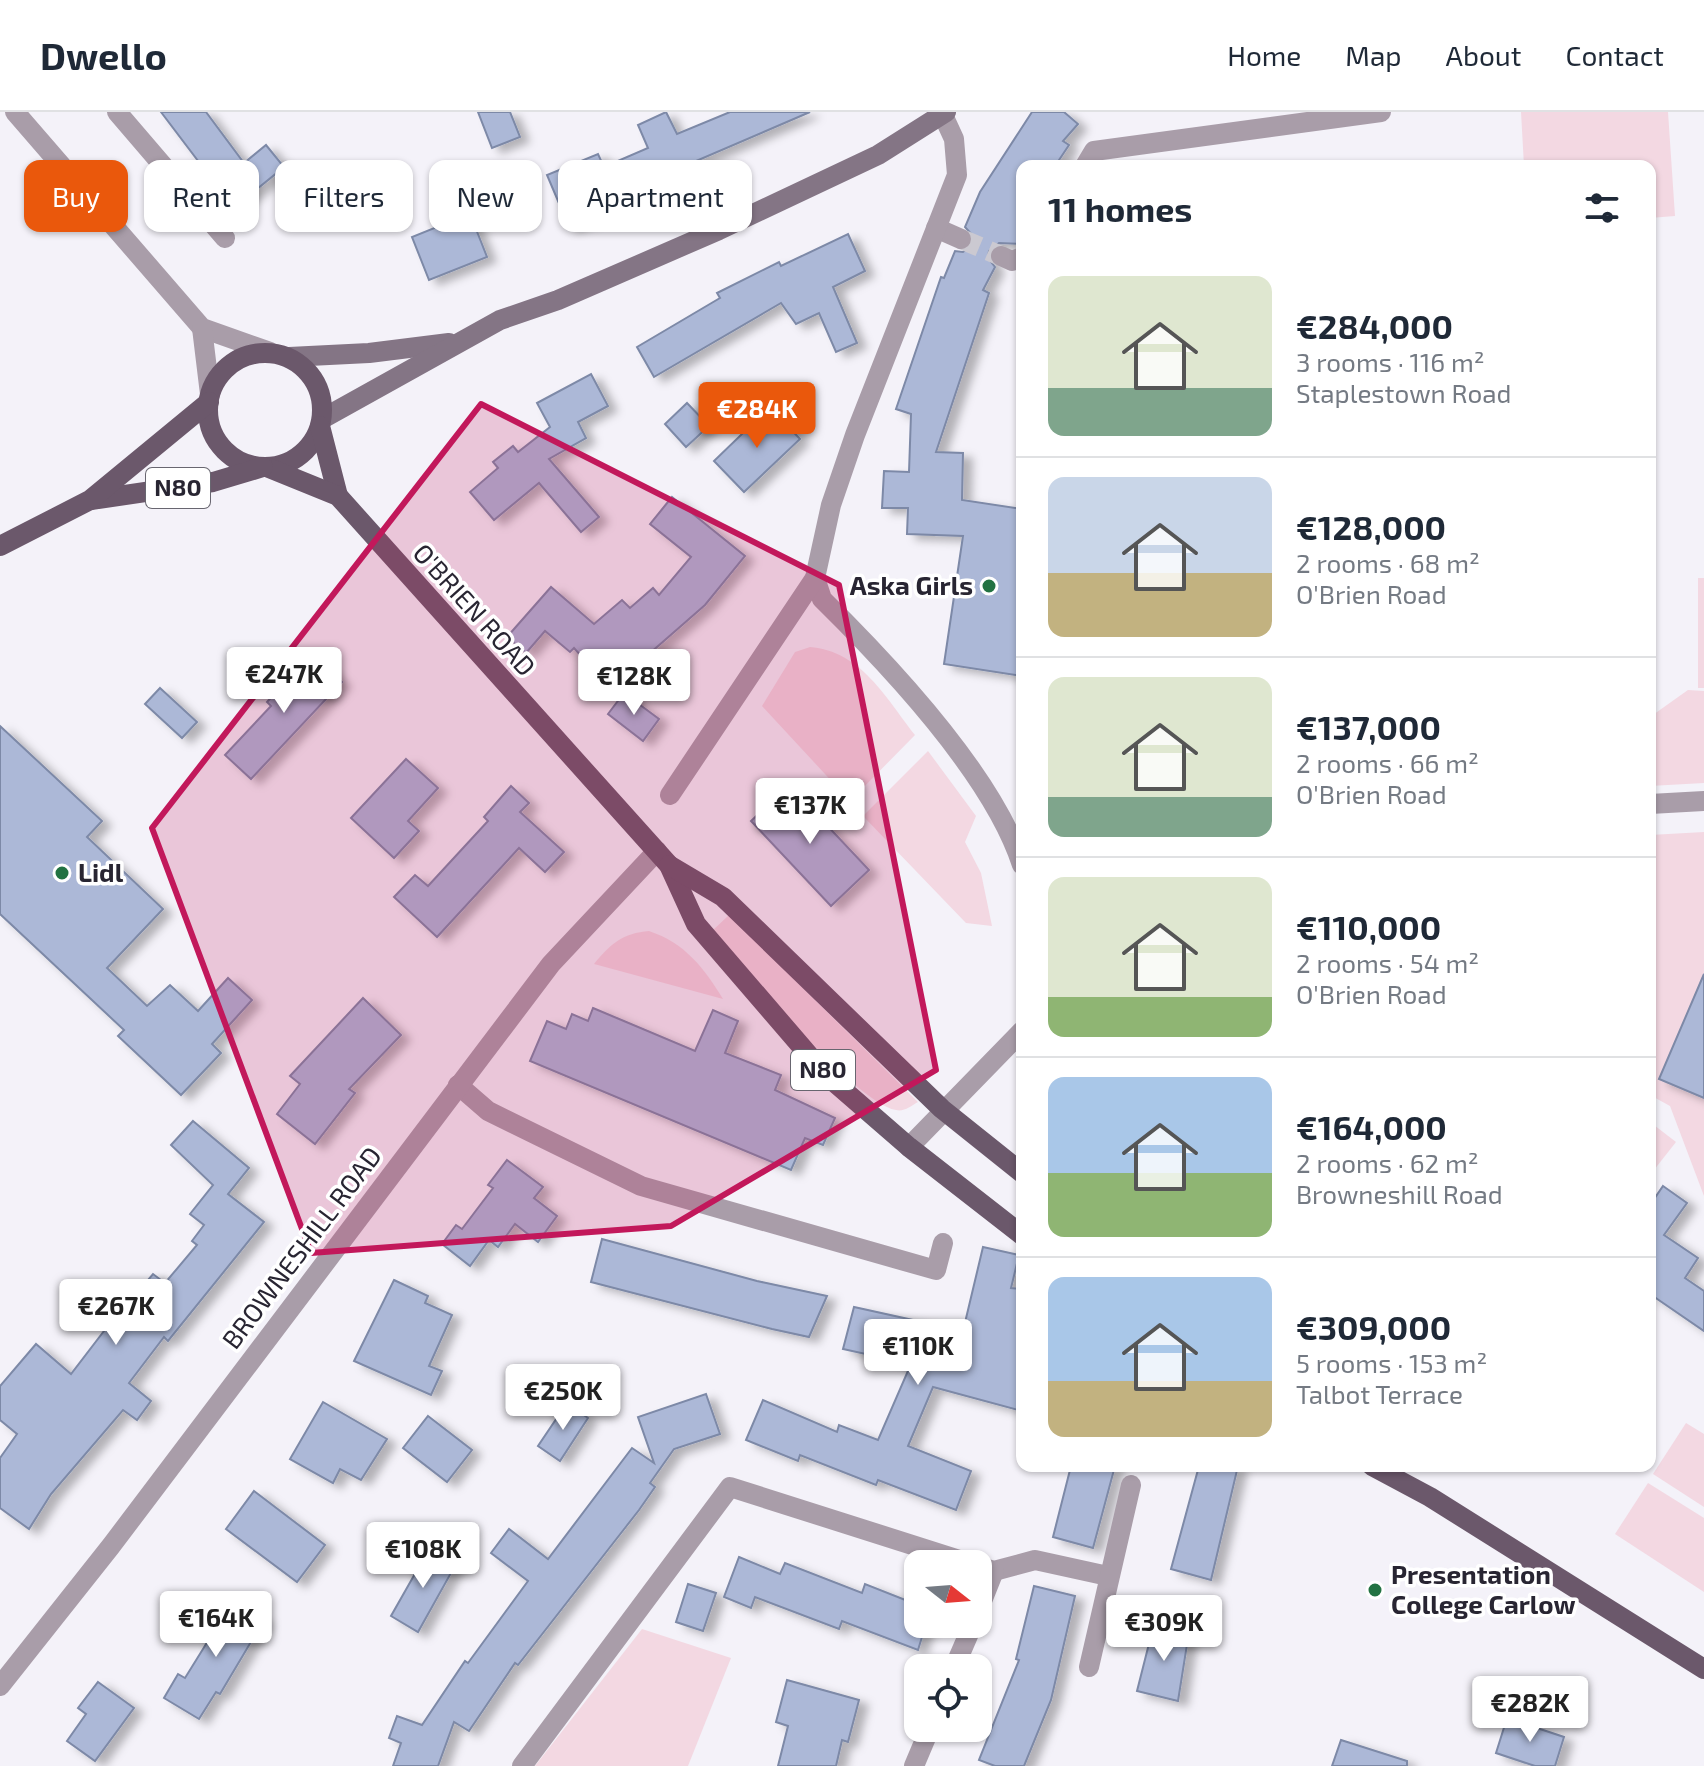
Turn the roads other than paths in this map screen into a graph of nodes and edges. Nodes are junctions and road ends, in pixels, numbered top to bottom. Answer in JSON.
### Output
{"nodes":[{"id":1,"x":15,"y":112,"type":"edge"},
{"id":2,"x":117,"y":112,"type":"edge"},
{"id":3,"x":1381,"y":112,"type":"edge"},
{"id":4,"x":945,"y":113,"type":"edge"},
{"id":5,"x":1089,"y":160,"type":"edge"},
{"id":6,"x":936,"y":228,"type":"junction"},
{"id":7,"x":225,"y":238,"type":"dead end"},
{"id":8,"x":961,"y":239,"type":"tunnel mouth"},
{"id":9,"x":1001,"y":256,"type":"tunnel mouth"},
{"id":10,"x":1016,"y":259,"type":"edge"},
{"id":11,"x":202,"y":328,"type":"junction"},
{"id":12,"x":461,"y":341,"type":"junction"},
{"id":13,"x":279,"y":355,"type":"junction"},
{"id":14,"x":209,"y":398,"type":"junction"},
{"id":15,"x":321,"y":422,"type":"junction"},
{"id":16,"x":266,"y":468,"type":"junction"},
{"id":17,"x":338,"y":496,"type":"junction"},
{"id":18,"x":90,"y":500,"type":"junction"},
{"id":19,"x":0,"y":546,"type":"edge"},
{"id":20,"x":815,"y":578,"type":"junction"},
{"id":21,"x":670,"y":795,"type":"dead end"},
{"id":22,"x":1704,"y":801,"type":"edge"},
{"id":23,"x":1656,"y":804,"type":"edge"},
{"id":24,"x":1016,"y":846,"type":"edge"},
{"id":25,"x":663,"y":858,"type":"junction"},
{"id":26,"x":1016,"y":1037,"type":"edge"},
{"id":27,"x":458,"y":1085,"type":"junction"},
{"id":28,"x":942,"y":1109,"type":"junction"},
{"id":29,"x":909,"y":1147,"type":"junction"},
{"id":30,"x":1016,"y":1168,"type":"edge"},
{"id":31,"x":1016,"y":1230,"type":"edge"},
{"id":32,"x":943,"y":1243,"type":"dead end"},
{"id":33,"x":1383,"y":1472,"type":"edge"},
{"id":34,"x":1399,"y":1472,"type":"edge"},
{"id":35,"x":1131,"y":1485,"type":"dead end"},
{"id":36,"x":1430,"y":1497,"type":"junction"},
{"id":37,"x":928,"y":1550,"type":"edge"},
{"id":38,"x":992,"y":1568,"type":"edge"},
{"id":39,"x":1108,"y":1576,"type":"junction"},
{"id":40,"x":1089,"y":1667,"type":"dead end"},
{"id":41,"x":1704,"y":1669,"type":"edge"},
{"id":42,"x":0,"y":1686,"type":"edge"},
{"id":43,"x":924,"y":1742,"type":"edge"},
{"id":44,"x":522,"y":1766,"type":"edge"},
{"id":45,"x":914,"y":1766,"type":"edge"}],
"edges":[{"from":1,"to":11,"type":"street"},
{"from":2,"to":7,"type":"street"},
{"from":3,"to":5,"type":"street"},
{"from":4,"to":6,"type":"street"},
{"from":4,"to":12,"type":"main road"},
{"from":6,"to":8,"type":"street"},
{"from":6,"to":20,"type":"street"},
{"from":9,"to":10,"type":"street"},
{"from":11,"to":13,"type":"street"},
{"from":11,"to":14,"type":"street"},
{"from":12,"to":13,"type":"main road"},
{"from":12,"to":15,"type":"main road"},
{"from":13,"to":14,"type":"main road","number":"N80"},
{"from":13,"to":15,"type":"main road","number":"N80"},
{"from":14,"to":16,"type":"main road","number":"N80"},
{"from":14,"to":18,"type":"main road","number":"N80"},
{"from":15,"to":16,"type":"main road","number":"N80"},
{"from":15,"to":17,"type":"main road","name":"O'BRIEN ROAD","number":"N80"},
{"from":16,"to":17,"type":"main road","name":"O'BRIEN ROAD","number":"N80"},
{"from":16,"to":18,"type":"main road","number":"N80"},
{"from":17,"to":25,"type":"main road","name":"O'BRIEN ROAD","number":"N80"},
{"from":18,"to":19,"type":"main road","number":"N80"},
{"from":20,"to":21,"type":"street"},
{"from":20,"to":24,"type":"street"},
{"from":22,"to":23,"type":"street"},
{"from":25,"to":27,"type":"street","name":"BROWNESHILL ROAD"},
{"from":25,"to":28,"type":"main road","name":"O'BRIEN ROAD","number":"N80"},
{"from":25,"to":29,"type":"main road","name":"O'BRIEN ROAD","number":"N80"},
{"from":26,"to":28,"type":"street"},
{"from":27,"to":32,"type":"street"},
{"from":27,"to":42,"type":"street","name":"BROWNESHILL ROAD"},
{"from":28,"to":29,"type":"street"},
{"from":28,"to":30,"type":"main road","name":"O'BRIEN ROAD","number":"N80"},
{"from":29,"to":31,"type":"main road","name":"O'BRIEN ROAD","number":"N80"},
{"from":33,"to":36,"type":"main road"},
{"from":34,"to":36,"type":"main road"},
{"from":35,"to":39,"type":"street"},
{"from":36,"to":41,"type":"main road"},
{"from":37,"to":44,"type":"street"},
{"from":38,"to":39,"type":"street"},
{"from":39,"to":40,"type":"street"},
{"from":43,"to":45,"type":"street"}]}
